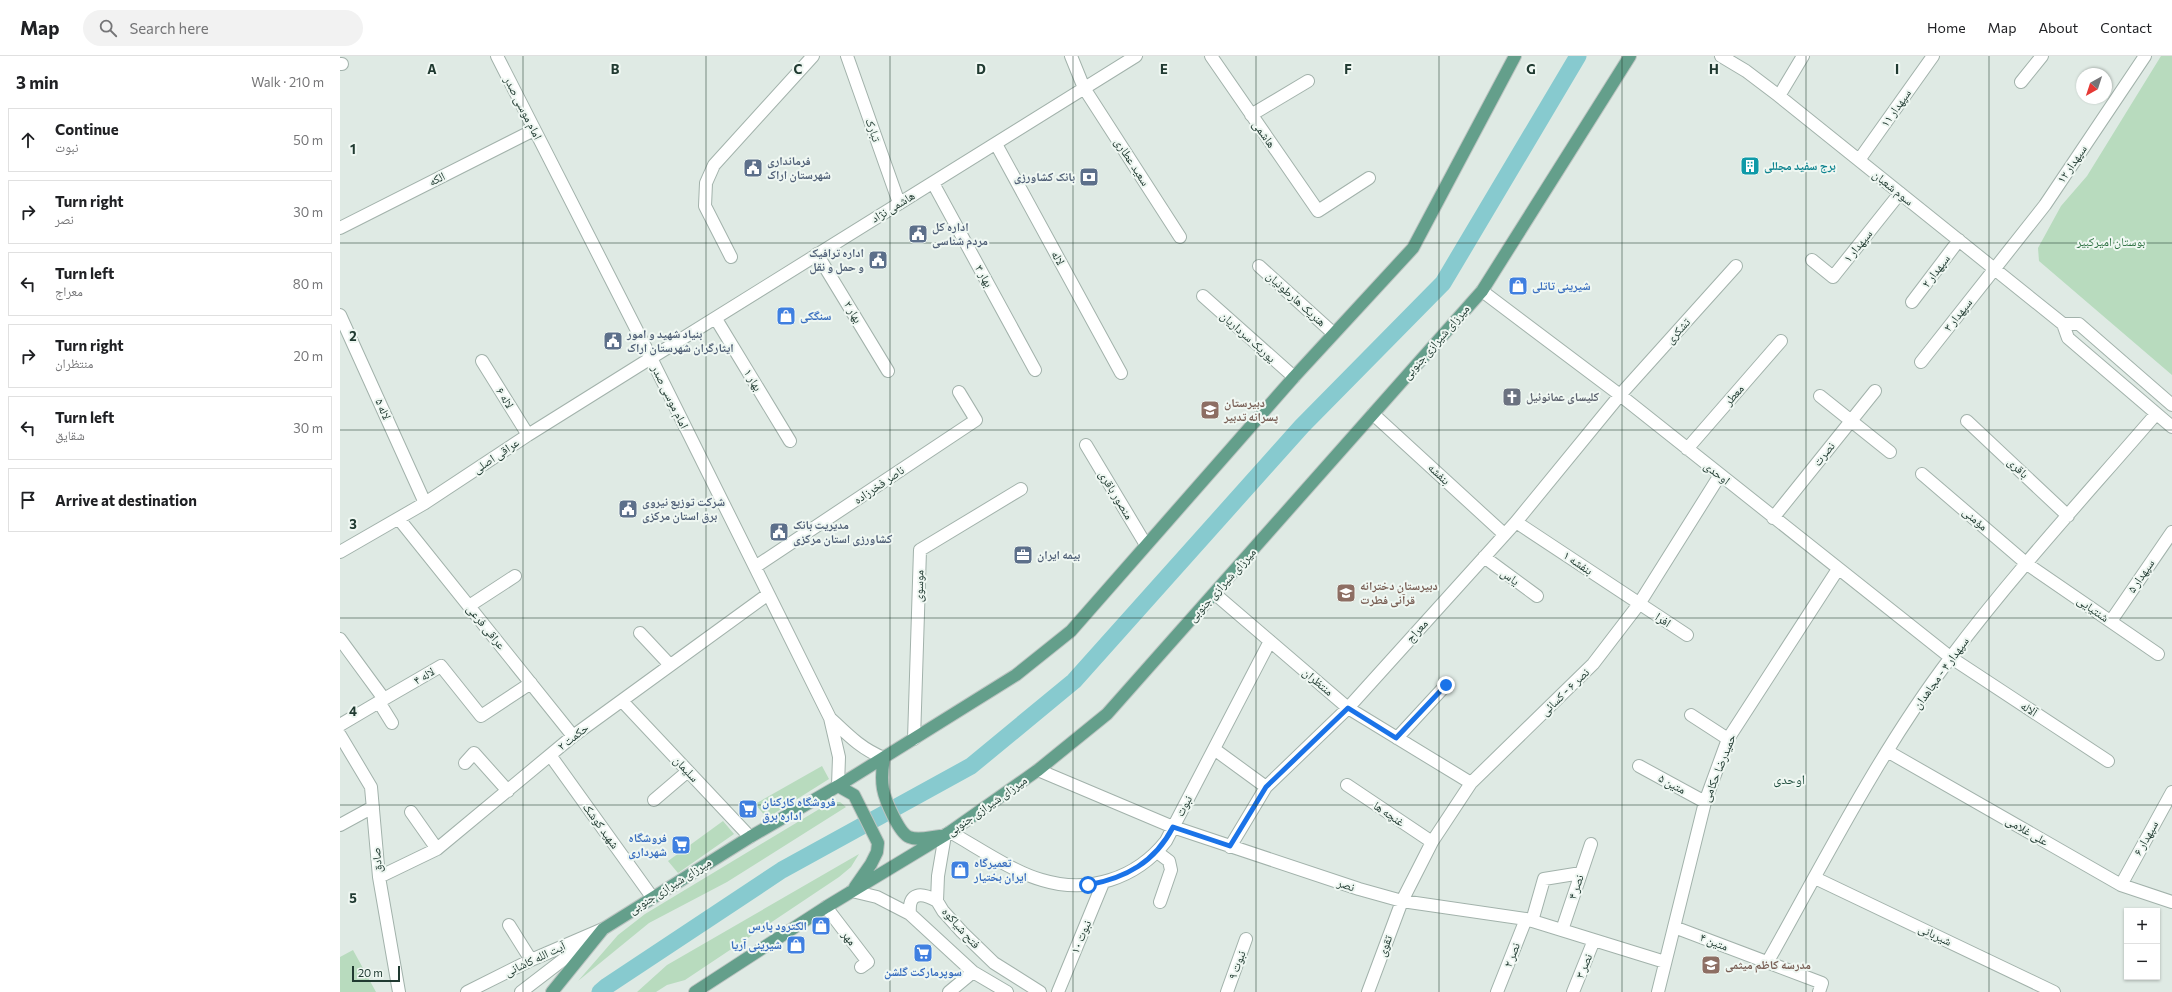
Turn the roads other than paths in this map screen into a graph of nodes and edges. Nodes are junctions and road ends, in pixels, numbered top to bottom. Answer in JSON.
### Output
{"nodes":[{"id":1,"x":497,"y":56,"type":"edge"},
{"id":2,"x":813,"y":56,"type":"edge"},
{"id":3,"x":848,"y":56,"type":"edge"},
{"id":4,"x":1071,"y":56,"type":"edge"},
{"id":5,"x":1136,"y":56,"type":"edge"},
{"id":6,"x":1211,"y":56,"type":"edge"},
{"id":7,"x":1515,"y":56,"type":"edge"},
{"id":8,"x":1630,"y":56,"type":"edge"},
{"id":9,"x":1721,"y":56,"type":"edge"},
{"id":10,"x":1734,"y":56,"type":"edge"},
{"id":11,"x":1803,"y":56,"type":"edge"},
{"id":12,"x":1933,"y":56,"type":"edge"},
{"id":13,"x":2042,"y":56,"type":"edge"},
{"id":14,"x":2146,"y":56,"type":"edge"},
{"id":15,"x":1746,"y":71,"type":"junction"},
{"id":16,"x":1308,"y":81,"type":"dead end"},
{"id":17,"x":2021,"y":82,"type":"dead end"},
{"id":18,"x":1084,"y":88,"type":"junction"},
{"id":19,"x":1779,"y":96,"type":"junction"},
{"id":20,"x":1251,"y":115,"type":"junction"},
{"id":21,"x":534,"y":130,"type":"junction"},
{"id":22,"x":996,"y":144,"type":"junction"},
{"id":23,"x":1859,"y":160,"type":"junction"},
{"id":24,"x":1369,"y":178,"type":"dead end"},
{"id":25,"x":933,"y":183,"type":"junction"},
{"id":26,"x":1900,"y":193,"type":"junction"},
{"id":27,"x":898,"y":203,"type":"junction"},
{"id":28,"x":340,"y":228,"type":"edge"},
{"id":29,"x":1180,"y":237,"type":"dead end"},
{"id":30,"x":1959,"y":240,"type":"junction"},
{"id":31,"x":817,"y":254,"type":"junction"},
{"id":32,"x":731,"y":257,"type":"dead end"},
{"id":33,"x":1812,"y":260,"type":"dead end"},
{"id":34,"x":1259,"y":266,"type":"dead end"},
{"id":35,"x":1736,"y":266,"type":"dead end"},
{"id":36,"x":1995,"y":269,"type":"junction"},
{"id":37,"x":1482,"y":291,"type":"junction"},
{"id":38,"x":1203,"y":296,"type":"dead end"},
{"id":39,"x":1912,"y":302,"type":"dead end"},
{"id":40,"x":340,"y":316,"type":"edge"},
{"id":41,"x":716,"y":318,"type":"junction"},
{"id":42,"x":2063,"y":324,"type":"junction"},
{"id":43,"x":343,"y":330,"type":"edge"},
{"id":44,"x":1333,"y":333,"type":"junction"},
{"id":45,"x":1781,"y":340,"type":"dead end"},
{"id":46,"x":651,"y":358,"type":"junction"},
{"id":47,"x":482,"y":361,"type":"dead end"},
{"id":48,"x":1921,"y":362,"type":"dead end"},
{"id":49,"x":1035,"y":370,"type":"dead end"},
{"id":50,"x":888,"y":371,"type":"dead end"},
{"id":51,"x":1121,"y":373,"type":"dead end"},
{"id":52,"x":1294,"y":377,"type":"junction"},
{"id":53,"x":1875,"y":391,"type":"dead end"},
{"id":54,"x":959,"y":392,"type":"dead end"},
{"id":55,"x":1620,"y":396,"type":"junction"},
{"id":56,"x":1820,"y":396,"type":"dead end"},
{"id":57,"x":2172,"y":405,"type":"edge"},
{"id":58,"x":1373,"y":414,"type":"junction"},
{"id":59,"x":2156,"y":414,"type":"junction"},
{"id":60,"x":1851,"y":421,"type":"junction"},
{"id":61,"x":1967,"y":421,"type":"dead end"},
{"id":62,"x":2172,"y":427,"type":"edge"},
{"id":63,"x":528,"y":435,"type":"junction"},
{"id":64,"x":790,"y":440,"type":"dead end"},
{"id":65,"x":1086,"y":445,"type":"dead end"},
{"id":66,"x":1687,"y":449,"type":"junction"},
{"id":67,"x":1890,"y":452,"type":"dead end"},
{"id":68,"x":1922,"y":474,"type":"dead end"},
{"id":69,"x":1720,"y":475,"type":"junction"},
{"id":70,"x":1021,"y":489,"type":"dead end"},
{"id":71,"x":425,"y":503,"type":"junction"},
{"id":72,"x":2068,"y":516,"type":"junction"},
{"id":73,"x":1773,"y":518,"type":"junction"},
{"id":74,"x":400,"y":519,"type":"junction"},
{"id":75,"x":1516,"y":522,"type":"junction"},
{"id":76,"x":2172,"y":532,"type":"edge"},
{"id":77,"x":1504,"y":534,"type":"junction"},
{"id":78,"x":1146,"y":544,"type":"junction"},
{"id":79,"x":340,"y":552,"type":"edge"},
{"id":80,"x":1484,"y":557,"type":"junction"},
{"id":81,"x":2027,"y":564,"type":"junction"},
{"id":82,"x":755,"y":567,"type":"junction"},
{"id":83,"x":1838,"y":569,"type":"junction"},
{"id":84,"x":515,"y":576,"type":"dead end"},
{"id":85,"x":1215,"y":594,"type":"junction"},
{"id":86,"x":767,"y":595,"type":"junction"},
{"id":87,"x":1536,"y":596,"type":"dead end"},
{"id":88,"x":1639,"y":604,"type":"junction"},
{"id":89,"x":469,"y":606,"type":"junction"},
{"id":90,"x":2111,"y":621,"type":"junction"},
{"id":91,"x":640,"y":633,"type":"dead end"},
{"id":92,"x":1687,"y":636,"type":"dead end"},
{"id":93,"x":340,"y":639,"type":"edge"},
{"id":94,"x":1270,"y":641,"type":"junction"},
{"id":95,"x":2158,"y":654,"type":"dead end"},
{"id":96,"x":1950,"y":658,"type":"junction"},
{"id":97,"x":670,"y":665,"type":"junction"},
{"id":98,"x":531,"y":683,"type":"junction"},
{"id":99,"x":1446,"y":685,"type":"dead end"},
{"id":100,"x":382,"y":700,"type":"junction"},
{"id":101,"x":622,"y":702,"type":"junction"},
{"id":102,"x":1348,"y":708,"type":"junction"},
{"id":103,"x":1691,"y":715,"type":"dead end"},
{"id":104,"x":830,"y":718,"type":"junction"},
{"id":105,"x":392,"y":723,"type":"dead end"},
{"id":106,"x":340,"y":725,"type":"edge"},
{"id":107,"x":573,"y":736,"type":"junction"},
{"id":108,"x":1396,"y":738,"type":"junction"},
{"id":109,"x":341,"y":739,"type":"edge"},
{"id":110,"x":914,"y":739,"type":"junction"},
{"id":111,"x":1728,"y":739,"type":"junction"},
{"id":112,"x":1214,"y":749,"type":"junction"},
{"id":113,"x":1887,"y":751,"type":"junction"},
{"id":114,"x":550,"y":755,"type":"junction"},
{"id":115,"x":884,"y":758,"type":"junction"},
{"id":116,"x":2108,"y":761,"type":"dead end"},
{"id":117,"x":465,"y":763,"type":"dead end"},
{"id":118,"x":1639,"y":766,"type":"dead end"},
{"id":119,"x":1038,"y":770,"type":"junction"},
{"id":120,"x":688,"y":771,"type":"junction"},
{"id":121,"x":1471,"y":782,"type":"junction"},
{"id":122,"x":1347,"y":785,"type":"dead end"},
{"id":123,"x":838,"y":786,"type":"junction"},
{"id":124,"x":1266,"y":787,"type":"junction"},
{"id":125,"x":508,"y":791,"type":"junction"},
{"id":126,"x":2172,"y":792,"type":"edge"},
{"id":127,"x":654,"y":800,"type":"dead end"},
{"id":128,"x":1705,"y":802,"type":"junction"},
{"id":129,"x":373,"y":807,"type":"junction"},
{"id":130,"x":411,"y":812,"type":"dead end"},
{"id":131,"x":340,"y":825,"type":"edge"},
{"id":132,"x":1173,"y":827,"type":"junction"},
{"id":133,"x":947,"y":834,"type":"junction"},
{"id":134,"x":750,"y":837,"type":"junction"},
{"id":135,"x":1432,"y":842,"type":"junction"},
{"id":136,"x":1591,"y":844,"type":"dead end"},
{"id":137,"x":1230,"y":846,"type":"junction"},
{"id":138,"x":437,"y":849,"type":"junction"},
{"id":139,"x":1157,"y":852,"type":"junction"},
{"id":140,"x":1581,"y":873,"type":"junction"},
{"id":141,"x":379,"y":877,"type":"junction"},
{"id":142,"x":1815,"y":878,"type":"junction"},
{"id":143,"x":1103,"y":882,"type":"junction"},
{"id":144,"x":2121,"y":885,"type":"junction"},
{"id":145,"x":852,"y":891,"type":"junction"},
{"id":146,"x":652,"y":897,"type":"junction"},
{"id":147,"x":937,"y":901,"type":"junction"},
{"id":148,"x":1402,"y":901,"type":"junction"},
{"id":149,"x":1160,"y":902,"type":"dead end"},
{"id":150,"x":2172,"y":902,"type":"edge"},
{"id":151,"x":826,"y":907,"type":"junction"},
{"id":152,"x":910,"y":914,"type":"junction"},
{"id":153,"x":1529,"y":920,"type":"junction"},
{"id":154,"x":509,"y":925,"type":"dead end"},
{"id":155,"x":1674,"y":927,"type":"junction"},
{"id":156,"x":603,"y":929,"type":"junction"},
{"id":157,"x":1562,"y":930,"type":"junction"},
{"id":158,"x":1246,"y":939,"type":"dead end"},
{"id":159,"x":1594,"y":940,"type":"junction"},
{"id":160,"x":531,"y":960,"type":"junction"},
{"id":161,"x":1665,"y":962,"type":"junction"},
{"id":162,"x":1768,"y":962,"type":"junction"},
{"id":163,"x":861,"y":967,"type":"dead end"},
{"id":164,"x":973,"y":972,"type":"junction"},
{"id":165,"x":1820,"y":988,"type":"edge"},
{"id":166,"x":2038,"y":988,"type":"edge"},
{"id":167,"x":399,"y":992,"type":"edge"},
{"id":168,"x":467,"y":992,"type":"edge"},
{"id":169,"x":521,"y":992,"type":"edge"},
{"id":170,"x":552,"y":992,"type":"edge"},
{"id":171,"x":695,"y":992,"type":"edge"},
{"id":172,"x":949,"y":992,"type":"edge"},
{"id":173,"x":1006,"y":992,"type":"edge"},
{"id":174,"x":1040,"y":992,"type":"edge"},
{"id":175,"x":1058,"y":992,"type":"edge"},
{"id":176,"x":1227,"y":992,"type":"edge"},
{"id":177,"x":1368,"y":992,"type":"edge"},
{"id":178,"x":1498,"y":992,"type":"edge"},
{"id":179,"x":1574,"y":992,"type":"edge"},
{"id":180,"x":1658,"y":992,"type":"edge"},
{"id":181,"x":2054,"y":992,"type":"edge"}],
"edges":[{"from":1,"to":21,"type":"street","name":"امام موسی صدر"},
{"from":2,"to":32,"type":"street"},
{"from":3,"to":27,"type":"street","name":"تبارک"},
{"from":4,"to":18,"type":"street","name":"سعید عطاری"},
{"from":5,"to":18,"type":"street","name":"هاشمی نژاد"},
{"from":6,"to":20,"type":"street","name":"هاشمی"},
{"from":7,"to":44,"type":"main road","name":"میرزای شیرازی جنوبی"},
{"from":8,"to":37,"type":"main road","name":"میرزای شیرازی جنوبی"},
{"from":9,"to":15,"type":"street","name":"سوم شعبان"},
{"from":10,"to":15,"type":"street"},
{"from":11,"to":19,"type":"street"},
{"from":12,"to":23,"type":"street","name":"سپهدار ۱۱"},
{"from":13,"to":17,"type":"street"},
{"from":14,"to":36,"type":"street","name":"سپهدار ۱۲"},
{"from":15,"to":19,"type":"street","name":"سوم شعبان"},
{"from":16,"to":20,"type":"street"},
{"from":18,"to":22,"type":"street","name":"هاشمی نژاد"},
{"from":18,"to":29,"type":"street","name":"سعید عطاری"},
{"from":19,"to":23,"type":"street","name":"سوم شعبان"},
{"from":20,"to":24,"type":"street","name":"هاشمی"},
{"from":21,"to":28,"type":"street","name":"الکه"},
{"from":21,"to":46,"type":"street","name":"امام موسی صدر"},
{"from":22,"to":25,"type":"street","name":"هاشمی نژاد"},
{"from":22,"to":51,"type":"street","name":"لاله"},
{"from":23,"to":26,"type":"street","name":"سوم شعبان"},
{"from":25,"to":27,"type":"street","name":"هاشمی نژاد"},
{"from":25,"to":49,"type":"street","name":"بهار ۳"},
{"from":26,"to":30,"type":"street","name":"سوم شعبان"},
{"from":26,"to":33,"type":"street","name":"سپهدار ۱"},
{"from":27,"to":31,"type":"street","name":"هاشمی نژاد"},
{"from":30,"to":36,"type":"street","name":"سوم شعبان"},
{"from":30,"to":39,"type":"street","name":"سپهدار ۲"},
{"from":31,"to":41,"type":"street","name":"هاشمی نژاد"},
{"from":31,"to":50,"type":"street","name":"بهار ۲"},
{"from":34,"to":44,"type":"street","name":"هنریک هارطونیان"},
{"from":35,"to":55,"type":"street","name":"تشکری"},
{"from":36,"to":42,"type":"street","name":"سوم شعبان"},
{"from":36,"to":48,"type":"street","name":"سپهدار ۳"},
{"from":37,"to":55,"type":"street","name":"اوحدی"},
{"from":37,"to":58,"type":"main road","name":"میرزای شیرازی جنوبی"},
{"from":38,"to":52,"type":"street","name":"یوریک سرداریان"},
{"from":40,"to":43,"type":"street","name":"لاله ۵"},
{"from":41,"to":46,"type":"street","name":"هاشمی نژاد"},
{"from":41,"to":64,"type":"street","name":"بهار ۱"},
{"from":42,"to":57,"type":"street"},
{"from":42,"to":59,"type":"street","name":"سوم شعبان"},
{"from":43,"to":71,"type":"street","name":"لاله ۵"},
{"from":44,"to":52,"type":"main road","name":"میرزای شیرازی جنوبی"},
{"from":45,"to":66,"type":"street","name":"معطر"},
{"from":46,"to":63,"type":"street","name":"عراقی اصلی"},
{"from":46,"to":82,"type":"street","name":"امام موسی صدر"},
{"from":47,"to":63,"type":"street","name":"لاله ۶"},
{"from":52,"to":78,"type":"main road","name":"میرزای شیرازی جنوبی"},
{"from":53,"to":60,"type":"street","name":"نصرت"},
{"from":54,"to":82,"type":"street","name":"ناصر فخرزاده"},
{"from":55,"to":66,"type":"street","name":"اوحدی"},
{"from":55,"to":75,"type":"street","name":"معراج"},
{"from":56,"to":60,"type":"street"},
{"from":58,"to":77,"type":"street","name":"بنفشه"},
{"from":58,"to":85,"type":"main road","name":"میرزای شیرازی جنوبی"},
{"from":59,"to":62,"type":"street","name":"سوم شعبان"},
{"from":59,"to":72,"type":"street","name":"سپهدار ۴ - مجاهدان"},
{"from":60,"to":67,"type":"street"},
{"from":60,"to":73,"type":"street","name":"نصرت"},
{"from":61,"to":72,"type":"street","name":"باقری"},
{"from":63,"to":71,"type":"street","name":"عراقی اصلی"},
{"from":65,"to":78,"type":"street","name":"منصور باقری"},
{"from":66,"to":69,"type":"street","name":"اوحدی"},
{"from":68,"to":81,"type":"street","name":"مؤمنی"},
{"from":69,"to":73,"type":"street","name":"اوحدی"},
{"from":69,"to":88,"type":"street","name":"نصر ۶ - کسائی"},
{"from":70,"to":110,"type":"street","name":"موسوی"},
{"from":71,"to":74,"type":"street","name":"عراقی اصلی"},
{"from":72,"to":81,"type":"street","name":"سپهدار ۴ - مجاهدان"},
{"from":73,"to":83,"type":"street","name":"اوحدی"},
{"from":74,"to":79,"type":"street","name":"عراقی اصلی"},
{"from":74,"to":89,"type":"street","name":"عراقی فرعی"},
{"from":75,"to":77,"type":"street","name":"معراج"},
{"from":75,"to":88,"type":"street","name":"بنفشه ۱"},
{"from":76,"to":90,"type":"street","name":"سپهدار ۵"},
{"from":77,"to":80,"type":"street","name":"معراج"},
{"from":78,"to":110,"type":"main road","name":"میرزای شیرازی جنوبی"},
{"from":80,"to":87,"type":"street","name":"یاس"},
{"from":80,"to":102,"type":"street","name":"معراج"},
{"from":81,"to":90,"type":"street","name":"شنتیایی"},
{"from":81,"to":96,"type":"street","name":"سپهدار ۴ - مجاهدان"},
{"from":82,"to":86,"type":"street","name":"امام موسی صدر"},
{"from":83,"to":96,"type":"street","name":"اوحدی"},
{"from":83,"to":111,"type":"street","name":"حمیدرضا حکامی"},
{"from":84,"to":89,"type":"street"},
{"from":85,"to":94,"type":"street","name":"منتظران"},
{"from":85,"to":119,"type":"main road","name":"میرزای شیرازی جنوبی"},
{"from":86,"to":97,"type":"street","name":"حکمت ۲"},
{"from":86,"to":104,"type":"street","name":"امام موسی صدر"},
{"from":88,"to":92,"type":"street","name":"افرا"},
{"from":88,"to":121,"type":"street","name":"نصر ۶ - کسائی"},
{"from":89,"to":98,"type":"street","name":"عراقی فرعی"},
{"from":90,"to":95,"type":"street","name":"شنتیایی"},
{"from":91,"to":97,"type":"street"},
{"from":93,"to":100,"type":"street"},
{"from":94,"to":102,"type":"street","name":"منتظران"},
{"from":94,"to":112,"type":"street","name":"نبوت"},
{"from":96,"to":113,"type":"street","name":"سپهدار ۴ - مجاهدان"},
{"from":96,"to":116,"type":"street","name":"آلاله"},
{"from":97,"to":101,"type":"street","name":"حکمت ۲"},
{"from":98,"to":100,"type":"street","name":"لاله ۴"},
{"from":98,"to":107,"type":"street","name":"عراقی فرعی"},
{"from":99,"to":108,"type":"street"},
{"from":100,"to":105,"type":"street"},
{"from":100,"to":106,"type":"street"},
{"from":101,"to":107,"type":"street","name":"حکمت ۲"},
{"from":101,"to":120,"type":"street","name":"سلیمان"},
{"from":102,"to":108,"type":"street","name":"منتظران"},
{"from":102,"to":124,"type":"street","name":"معراج"},
{"from":103,"to":111,"type":"street"},
{"from":104,"to":115,"type":"street","name":"امام موسی صدر"},
{"from":104,"to":123,"type":"street","name":"امام موسی صدر"},
{"from":107,"to":114,"type":"street","name":"حکمت ۲"},
{"from":108,"to":121,"type":"street","name":"منتظران"},
{"from":109,"to":129,"type":"street","name":"صادق"},
{"from":110,"to":115,"type":"main road","name":"میرزای شیرازی جنوبی"},
{"from":111,"to":128,"type":"street","name":"حمیدرضا حکامی"},
{"from":112,"to":124,"type":"street"},
{"from":112,"to":132,"type":"street","name":"نبوت"},
{"from":113,"to":142,"type":"street","name":"سپهدار ۴ - مجاهدان"},
{"from":113,"to":144,"type":"street","name":"علی غلامی"},
{"from":114,"to":125,"type":"street","name":"حکمت ۲"},
{"from":114,"to":146,"type":"street","name":"شهید کوشک"},
{"from":115,"to":123,"type":"main road","name":"میرزای شیرازی جنوبی"},
{"from":115,"to":133,"type":"main road"},
{"from":117,"to":125,"type":"street"},
{"from":118,"to":128,"type":"street","name":"متین ۵"},
{"from":119,"to":132,"type":"street","name":"نصر"},
{"from":119,"to":133,"type":"main road","name":"میرزای شیرازی جنوبی"},
{"from":120,"to":127,"type":"street"},
{"from":120,"to":134,"type":"street","name":"سلیمان"},
{"from":121,"to":135,"type":"street","name":"نصر ۶ - کسائی"},
{"from":122,"to":135,"type":"street","name":"غنچه ها"},
{"from":123,"to":134,"type":"main road","name":"میرزای شیرازی جنوبی"},
{"from":123,"to":145,"type":"main road"},
{"from":124,"to":137,"type":"street","name":"معراج"},
{"from":125,"to":138,"type":"street","name":"حکمت ۲"},
{"from":126,"to":144,"type":"street","name":"سپهدار ۶"},
{"from":128,"to":155,"type":"street","name":"حمیدرضا حکامی"},
{"from":129,"to":131,"type":"street"},
{"from":129,"to":141,"type":"street","name":"صادق"},
{"from":130,"to":138,"type":"street"},
{"from":132,"to":137,"type":"street","name":"نصر"},
{"from":132,"to":139,"type":"street","name":"نبوت"},
{"from":133,"to":143,"type":"street","name":"نبوت"},
{"from":133,"to":145,"type":"main road","name":"میرزای شیرازی جنوبی"},
{"from":133,"to":147,"type":"street","name":"فتح شیاکوه"},
{"from":134,"to":146,"type":"main road","name":"میرزای شیرازی جنوبی"},
{"from":135,"to":148,"type":"street","name":"نصر ۶ - کسائی"},
{"from":136,"to":140,"type":"street","name":"نصر ۴"},
{"from":137,"to":148,"type":"street","name":"نصر"},
{"from":138,"to":141,"type":"street","name":"حکمت ۲"},
{"from":139,"to":143,"type":"street","name":"نبوت"},
{"from":139,"to":149,"type":"street"},
{"from":140,"to":153,"type":"street","name":"نصر ۲"},
{"from":140,"to":157,"type":"street","name":"نصر ۴"},
{"from":141,"to":167,"type":"street","name":"صادق"},
{"from":142,"to":162,"type":"street","name":"سپهدار ۴ - مجاهدان"},
{"from":142,"to":166,"type":"street","name":"شیربانی"},
{"from":143,"to":175,"type":"street","name":"نبوت ۱۰"},
{"from":144,"to":150,"type":"street","name":"علی غلامی"},
{"from":145,"to":151,"type":"main road","name":"میرزای شیرازی جنوبی"},
{"from":145,"to":152,"type":"street","name":"فتح شیاکوه"},
{"from":146,"to":156,"type":"main road","name":"میرزای شیرازی جنوبی"},
{"from":147,"to":152,"type":"street"},
{"from":147,"to":174,"type":"street","name":"فتح شیاکوه"},
{"from":148,"to":153,"type":"street","name":"نصر"},
{"from":148,"to":177,"type":"street","name":"تقوی"},
{"from":151,"to":163,"type":"street","name":"مهر"},
{"from":151,"to":171,"type":"main road","name":"میرزای شیرازی جنوبی"},
{"from":152,"to":164,"type":"street","name":"فتح شیاکوه"},
{"from":153,"to":157,"type":"street","name":"نصر"},
{"from":153,"to":178,"type":"street","name":"نصر ۲"},
{"from":154,"to":160,"type":"street"},
{"from":155,"to":161,"type":"street","name":"حمیدرضا حکامی"},
{"from":155,"to":162,"type":"street","name":"متین ۴"},
{"from":156,"to":160,"type":"street","name":"آیت الله کاشانی"},
{"from":156,"to":169,"type":"street","name":"میرزای شیرازی جنوبی"},
{"from":156,"to":170,"type":"main road","name":"میرزای شیرازی جنوبی"},
{"from":157,"to":159,"type":"street","name":"نصر"},
{"from":158,"to":176,"type":"street","name":"نبوت ۹"},
{"from":159,"to":161,"type":"street","name":"نصر"},
{"from":159,"to":179,"type":"street","name":"نصر ۳"},
{"from":160,"to":168,"type":"street","name":"آیت الله کاشانی"},
{"from":161,"to":180,"type":"street","name":"حمیدرضا حکامی"},
{"from":162,"to":165,"type":"street","name":"متین ۴"},
{"from":164,"to":172,"type":"street"},
{"from":164,"to":173,"type":"street","name":"فتح شیاکوه"},
{"from":166,"to":181,"type":"street","name":"شیربانی"}]}
